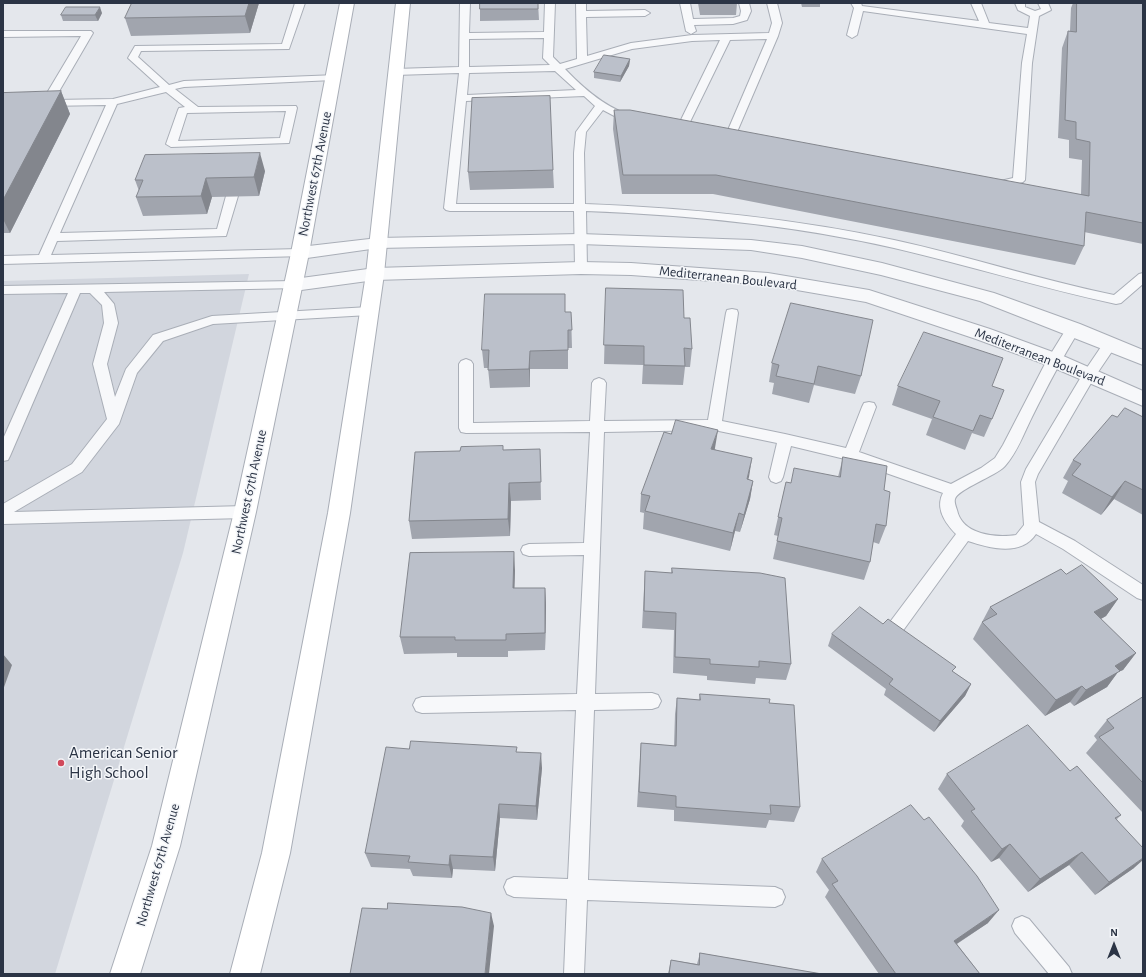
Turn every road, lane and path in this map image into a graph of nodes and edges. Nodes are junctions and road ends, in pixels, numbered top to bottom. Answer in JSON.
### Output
{"nodes":[{"id":1,"x":300,"y":3,"type":"edge"},
{"id":2,"x":347,"y":3,"type":"edge"},
{"id":3,"x":402,"y":3,"type":"edge"},
{"id":4,"x":465,"y":3,"type":"edge"},
{"id":5,"x":550,"y":3,"type":"edge"},
{"id":6,"x":581,"y":3,"type":"edge"},
{"id":7,"x":685,"y":3,"type":"edge"},
{"id":8,"x":744,"y":3,"type":"edge"},
{"id":9,"x":772,"y":3,"type":"edge"},
{"id":10,"x":976,"y":3,"type":"edge"},
{"id":11,"x":1020,"y":3,"type":"edge"},
{"id":12,"x":1044,"y":3,"type":"edge"},
{"id":13,"x":858,"y":5,"type":"edge"},
{"id":14,"x":645,"y":13,"type":"dead end"},
{"id":15,"x":581,"y":14,"type":"junction"},
{"id":16,"x":1035,"y":15,"type":"junction"},
{"id":17,"x":689,"y":22,"type":"junction"},
{"id":18,"x":985,"y":25,"type":"junction"},
{"id":19,"x":1032,"y":32,"type":"junction"},
{"id":20,"x":3,"y":34,"type":"edge"},
{"id":21,"x":143,"y":35,"type":"edge"},
{"id":22,"x":549,"y":35,"type":"junction"},
{"id":23,"x":852,"y":35,"type":"dead end"},
{"id":24,"x":465,"y":36,"type":"junction"},
{"id":25,"x":727,"y":36,"type":"junction"},
{"id":26,"x":773,"y":36,"type":"junction"},
{"id":27,"x":692,"y":38,"type":"junction"},
{"id":28,"x":138,"y":48,"type":"junction"},
{"id":29,"x":582,"y":61,"type":"junction"},
{"id":30,"x":558,"y":68,"type":"junction"},
{"id":31,"x":464,"y":70,"type":"junction"},
{"id":32,"x":394,"y":72,"type":"junction"},
{"id":33,"x":333,"y":77,"type":"junction"},
{"id":34,"x":167,"y":88,"type":"junction"},
{"id":35,"x":586,"y":93,"type":"junction"},
{"id":36,"x":461,"y":98,"type":"junction"},
{"id":37,"x":48,"y":102,"type":"junction"},
{"id":38,"x":113,"y":102,"type":"junction"},
{"id":39,"x":33,"y":103,"type":"edge"},
{"id":40,"x":601,"y":105,"type":"junction"},
{"id":41,"x":196,"y":110,"type":"junction"},
{"id":42,"x":646,"y":121,"type":"edge"},
{"id":43,"x":695,"y":130,"type":"edge"},
{"id":44,"x":716,"y":134,"type":"edge"},
{"id":45,"x":247,"y":142,"type":"junction"},
{"id":46,"x":243,"y":157,"type":"edge"},
{"id":47,"x":981,"y":184,"type":"edge"},
{"id":48,"x":232,"y":196,"type":"edge"},
{"id":49,"x":580,"y":207,"type":"junction"},
{"id":50,"x":54,"y":237,"type":"junction"},
{"id":51,"x":580,"y":239,"type":"junction"},
{"id":52,"x":378,"y":243,"type":"junction"},
{"id":53,"x":300,"y":253,"type":"junction"},
{"id":54,"x":3,"y":260,"type":"edge"},
{"id":55,"x":43,"y":260,"type":"junction"},
{"id":56,"x":581,"y":268,"type":"junction"},
{"id":57,"x":375,"y":274,"type":"junction"},
{"id":58,"x":1143,"y":277,"type":"edge"},
{"id":59,"x":294,"y":284,"type":"junction"},
{"id":60,"x":76,"y":288,"type":"junction"},
{"id":61,"x":93,"y":288,"type":"junction"},
{"id":62,"x":3,"y":290,"type":"edge"},
{"id":63,"x":369,"y":311,"type":"junction"},
{"id":64,"x":732,"y":313,"type":"dead end"},
{"id":65,"x":288,"y":315,"type":"junction"},
{"id":66,"x":1073,"y":329,"type":"junction"},
{"id":67,"x":1110,"y":344,"type":"junction"},
{"id":68,"x":1143,"y":358,"type":"edge"},
{"id":69,"x":1054,"y":360,"type":"junction"},
{"id":70,"x":466,"y":364,"type":"dead end"},
{"id":71,"x":1089,"y":375,"type":"junction"},
{"id":72,"x":599,"y":382,"type":"dead end"},
{"id":73,"x":1143,"y":399,"type":"edge"},
{"id":74,"x":869,"y":407,"type":"dead end"},
{"id":75,"x":114,"y":420,"type":"junction"},
{"id":76,"x":714,"y":426,"type":"junction"},
{"id":77,"x":597,"y":427,"type":"junction"},
{"id":78,"x":785,"y":439,"type":"junction"},
{"id":79,"x":851,"y":455,"type":"junction"},
{"id":80,"x":3,"y":456,"type":"edge"},
{"id":81,"x":776,"y":477,"type":"dead end"},
{"id":82,"x":952,"y":490,"type":"junction"},
{"id":83,"x":3,"y":511,"type":"edge"},
{"id":84,"x":245,"y":512,"type":"junction"},
{"id":85,"x":3,"y":518,"type":"edge"},
{"id":86,"x":1032,"y":525,"type":"junction"},
{"id":87,"x":965,"y":533,"type":"junction"},
{"id":88,"x":591,"y":549,"type":"junction"},
{"id":89,"x":529,"y":550,"type":"dead end"},
{"id":90,"x":1143,"y":593,"type":"edge"},
{"id":91,"x":896,"y":627,"type":"edge"},
{"id":92,"x":652,"y":701,"type":"dead end"},
{"id":93,"x":585,"y":702,"type":"junction"},
{"id":94,"x":422,"y":705,"type":"dead end"},
{"id":95,"x":514,"y":887,"type":"dead end"},
{"id":96,"x":577,"y":890,"type":"junction"},
{"id":97,"x":775,"y":897,"type":"dead end"},
{"id":98,"x":1022,"y":926,"type":"dead end"},
{"id":99,"x":125,"y":974,"type":"edge"},
{"id":100,"x":245,"y":974,"type":"edge"},
{"id":101,"x":574,"y":974,"type":"edge"},
{"id":102,"x":1062,"y":974,"type":"edge"}],
"edges":[{"from":1,"to":28,"type":"lane"},
{"from":2,"to":33,"type":"main road","name":"Northwest 67th Avenue"},
{"from":3,"to":32,"type":"main road"},
{"from":4,"to":24,"type":"lane"},
{"from":5,"to":22,"type":"lane"},
{"from":6,"to":15,"type":"lane"},
{"from":7,"to":17,"type":"lane"},
{"from":8,"to":17,"type":"lane"},
{"from":9,"to":26,"type":"lane"},
{"from":10,"to":18,"type":"lane"},
{"from":11,"to":16,"type":"lane"},
{"from":12,"to":16,"type":"lane"},
{"from":13,"to":18,"type":"lane"},
{"from":13,"to":23,"type":"lane"},
{"from":14,"to":15,"type":"lane"},
{"from":15,"to":29,"type":"lane"},
{"from":16,"to":19,"type":"lane"},
{"from":17,"to":27,"type":"lane"},
{"from":18,"to":19,"type":"lane"},
{"from":19,"to":47,"type":"lane"},
{"from":20,"to":37,"type":"lane"},
{"from":21,"to":28,"type":"lane"},
{"from":22,"to":24,"type":"lane"},
{"from":22,"to":30,"type":"lane"},
{"from":24,"to":31,"type":"lane"},
{"from":25,"to":26,"type":"lane"},
{"from":25,"to":27,"type":"lane"},
{"from":25,"to":43,"type":"lane"},
{"from":26,"to":44,"type":"lane"},
{"from":27,"to":29,"type":"lane"},
{"from":28,"to":34,"type":"lane"},
{"from":29,"to":30,"type":"lane"},
{"from":30,"to":31,"type":"lane"},
{"from":30,"to":35,"type":"lane"},
{"from":31,"to":32,"type":"lane"},
{"from":31,"to":36,"type":"lane"},
{"from":32,"to":52,"type":"main road"},
{"from":33,"to":34,"type":"lane"},
{"from":33,"to":53,"type":"main road","name":"Northwest 67th Avenue"},
{"from":34,"to":38,"type":"lane"},
{"from":34,"to":41,"type":"lane"},
{"from":35,"to":36,"type":"lane"},
{"from":35,"to":40,"type":"lane"},
{"from":36,"to":49,"type":"lane"},
{"from":37,"to":38,"type":"lane"},
{"from":37,"to":39,"type":"lane"},
{"from":38,"to":50,"type":"lane"},
{"from":40,"to":42,"type":"lane"},
{"from":40,"to":49,"type":"lane"},
{"from":41,"to":45,"type":"lane"},
{"from":41,"to":45,"type":"lane"},
{"from":45,"to":46,"type":"lane"},
{"from":48,"to":50,"type":"lane"},
{"from":49,"to":51,"type":"lane"},
{"from":49,"to":58,"type":"lane"},
{"from":50,"to":55,"type":"lane"},
{"from":51,"to":52,"type":"street"},
{"from":51,"to":56,"type":"lane"},
{"from":51,"to":66,"type":"street"},
{"from":52,"to":53,"type":"street"},
{"from":52,"to":57,"type":"main road"},
{"from":53,"to":55,"type":"lane"},
{"from":53,"to":59,"type":"main road","name":"Northwest 67th Avenue"},
{"from":54,"to":55,"type":"lane"},
{"from":56,"to":57,"type":"street","name":"Mediterranean Boulevard"},
{"from":56,"to":69,"type":"street","name":"Mediterranean Boulevard"},
{"from":57,"to":59,"type":"street","name":"Mediterranean Boulevard"},
{"from":57,"to":63,"type":"main road"},
{"from":59,"to":61,"type":"lane"},
{"from":59,"to":65,"type":"main road","name":"Northwest 67th Avenue"},
{"from":60,"to":61,"type":"lane"},
{"from":60,"to":62,"type":"lane"},
{"from":60,"to":80,"type":"lane"},
{"from":61,"to":75,"type":"lane"},
{"from":63,"to":65,"type":"lane"},
{"from":63,"to":100,"type":"main road"},
{"from":64,"to":76,"type":"lane"},
{"from":65,"to":75,"type":"lane"},
{"from":65,"to":84,"type":"main road","name":"Northwest 67th Avenue"},
{"from":66,"to":67,"type":"street"},
{"from":66,"to":69,"type":"lane"},
{"from":67,"to":68,"type":"street"},
{"from":67,"to":71,"type":"lane"},
{"from":69,"to":71,"type":"street","name":"Mediterranean Boulevard"},
{"from":69,"to":82,"type":"lane"},
{"from":70,"to":77,"type":"lane"},
{"from":71,"to":73,"type":"street","name":"Mediterranean Boulevard"},
{"from":71,"to":86,"type":"lane"},
{"from":72,"to":77,"type":"lane"},
{"from":74,"to":79,"type":"lane"},
{"from":75,"to":83,"type":"lane"},
{"from":76,"to":77,"type":"lane"},
{"from":76,"to":78,"type":"lane"},
{"from":77,"to":88,"type":"lane"},
{"from":78,"to":79,"type":"lane"},
{"from":78,"to":81,"type":"lane"},
{"from":79,"to":82,"type":"lane"},
{"from":82,"to":87,"type":"lane"},
{"from":84,"to":85,"type":"lane"},
{"from":84,"to":99,"type":"main road","name":"Northwest 67th Avenue"},
{"from":86,"to":87,"type":"lane"},
{"from":86,"to":90,"type":"lane"},
{"from":87,"to":91,"type":"lane"},
{"from":88,"to":89,"type":"lane"},
{"from":88,"to":93,"type":"lane"},
{"from":92,"to":93,"type":"lane"},
{"from":93,"to":94,"type":"lane"},
{"from":93,"to":96,"type":"lane"},
{"from":95,"to":96,"type":"lane"},
{"from":96,"to":97,"type":"lane"},
{"from":96,"to":101,"type":"lane"},
{"from":98,"to":102,"type":"lane"}]}
